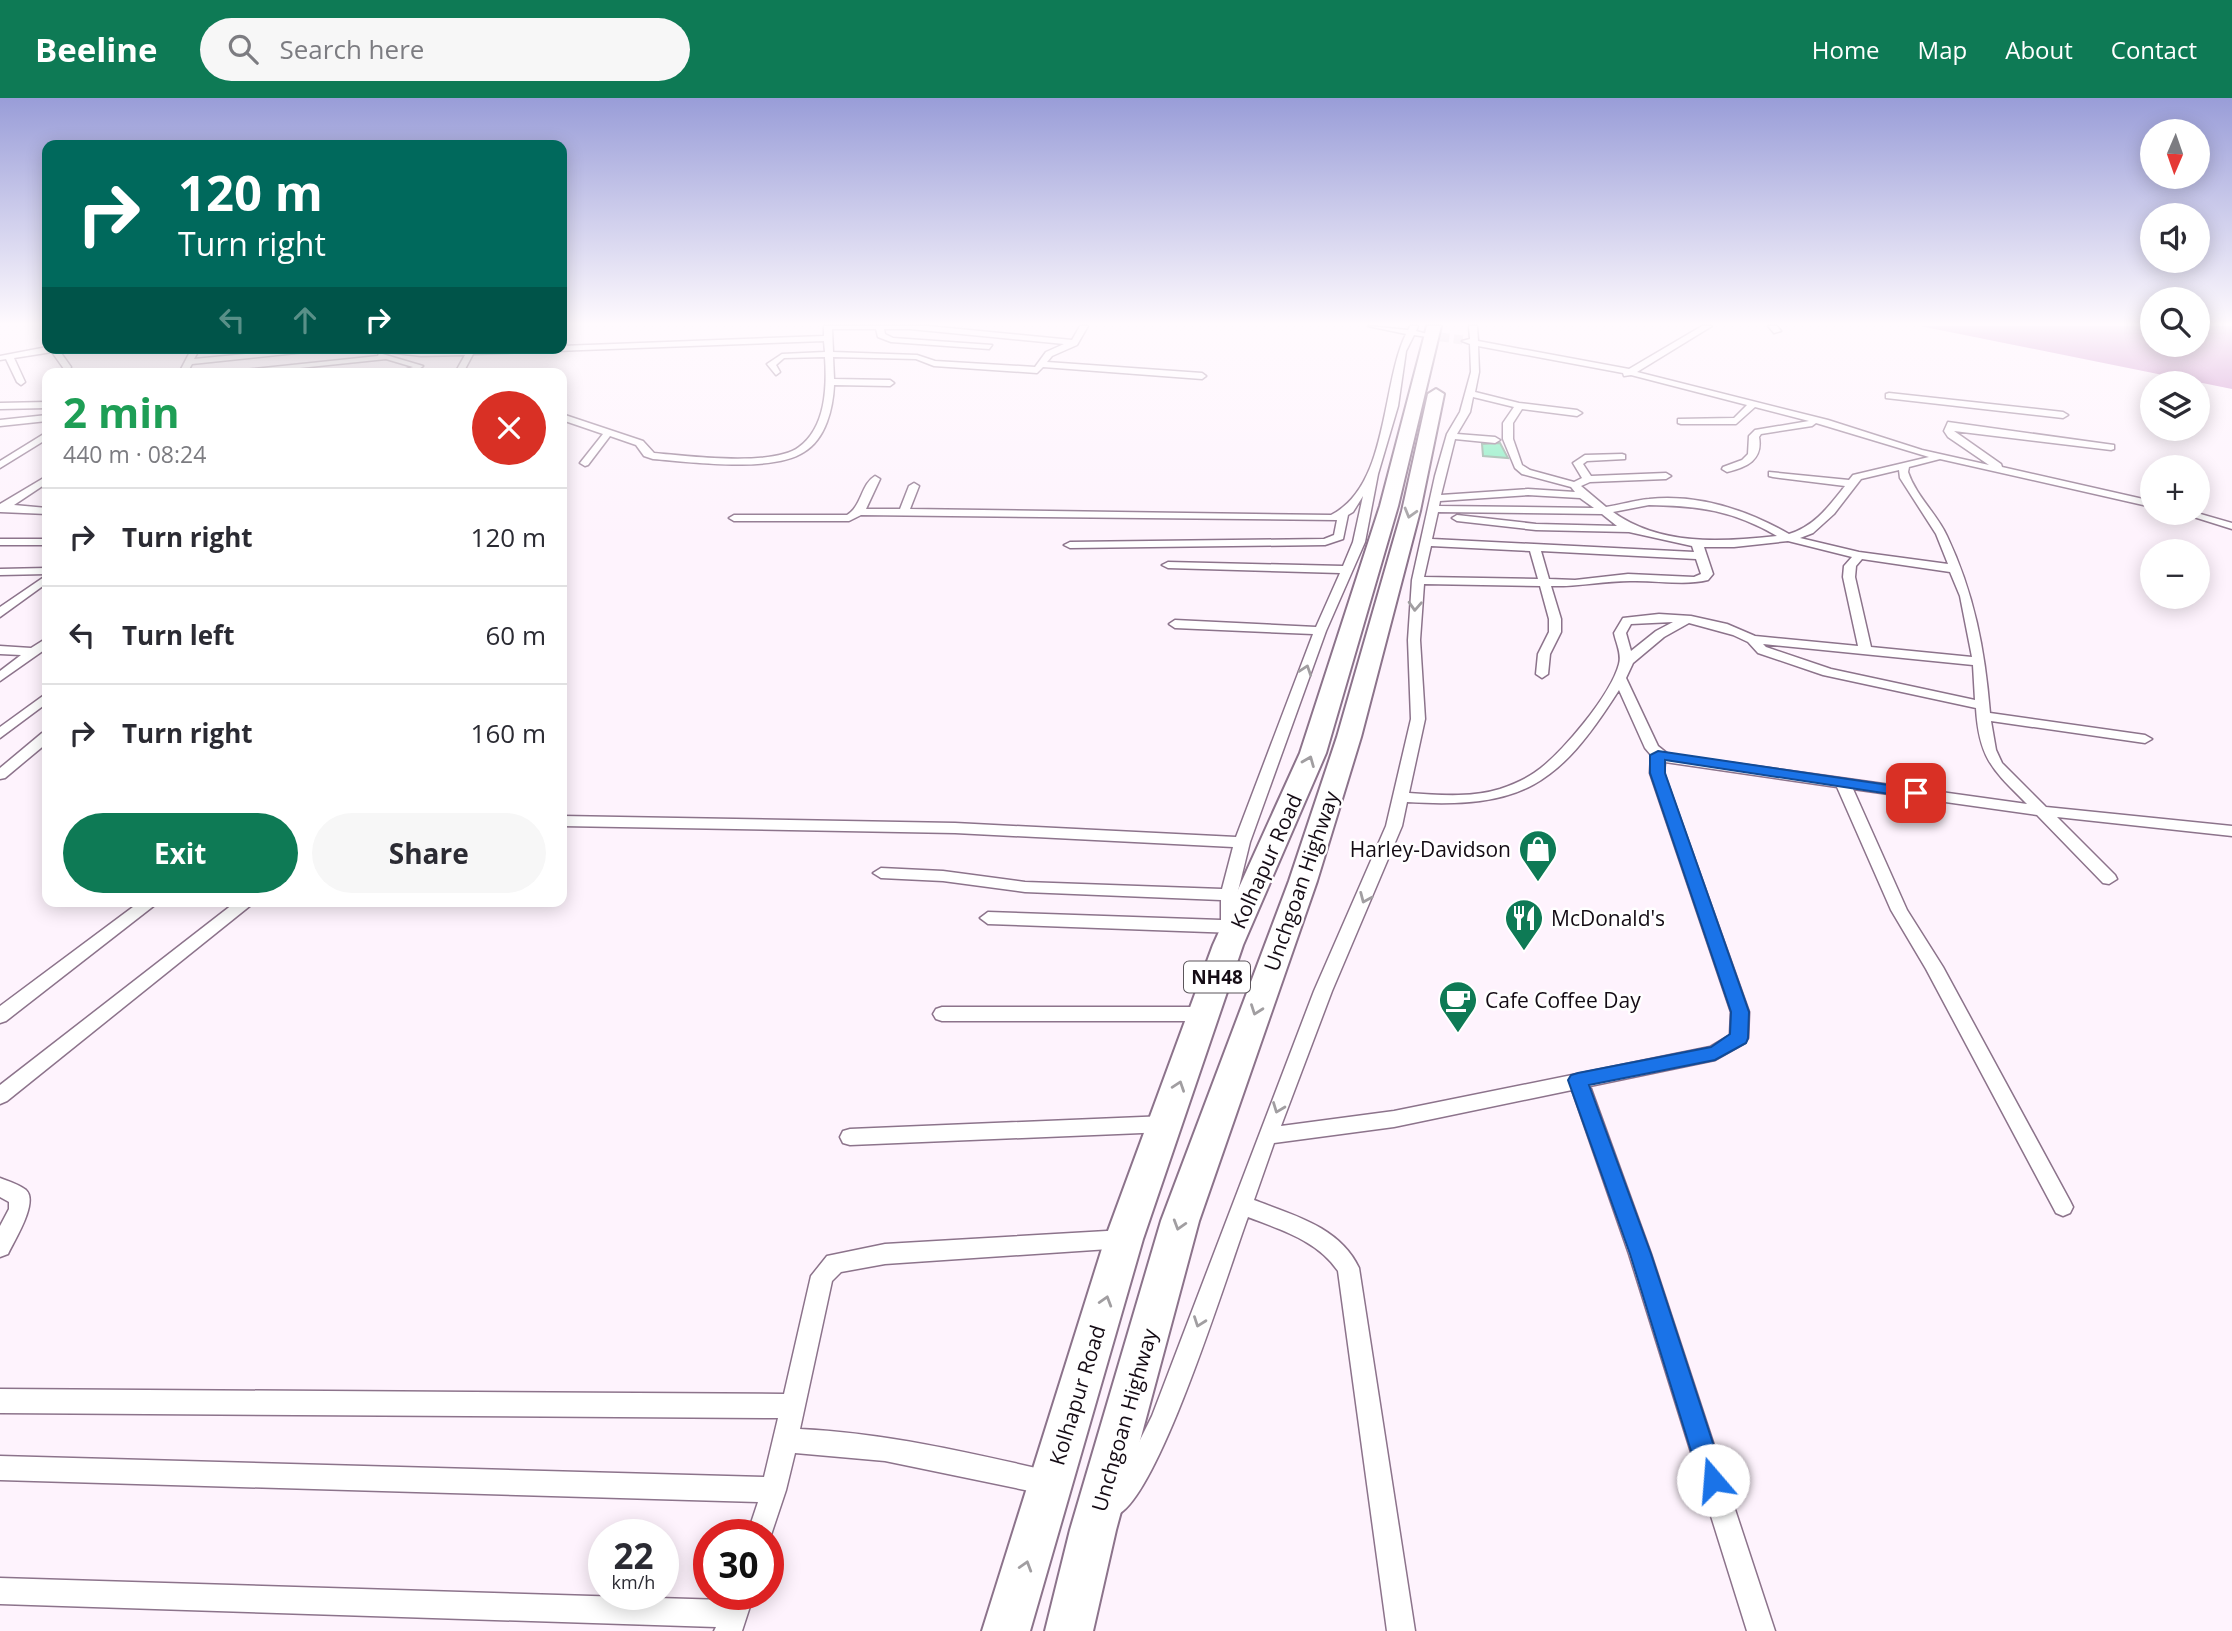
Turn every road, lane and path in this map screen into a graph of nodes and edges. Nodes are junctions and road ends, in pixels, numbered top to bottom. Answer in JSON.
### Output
{"nodes":[{"id":1,"x":828,"y":398,"type":"edge"},
{"id":2,"x":1394,"y":398,"type":"edge"},
{"id":3,"x":1423,"y":398,"type":"edge"},
{"id":4,"x":1431,"y":398,"type":"edge"},
{"id":5,"x":1469,"y":398,"type":"edge"},
{"id":6,"x":1487,"y":398,"type":"edge"},
{"id":7,"x":1726,"y":398,"type":"edge"},
{"id":8,"x":1896,"y":398,"type":"edge"},
{"id":9,"x":1753,"y":404,"type":"junction"},
{"id":10,"x":42,"y":405,"type":"edge"},
{"id":11,"x":0,"y":406,"type":"edge"},
{"id":12,"x":1519,"y":406,"type":"junction"},
{"id":13,"x":1577,"y":413,"type":"dead end"},
{"id":14,"x":2063,"y":415,"type":"dead end"},
{"id":15,"x":42,"y":419,"type":"edge"},
{"id":16,"x":1681,"y":421,"type":"dead end"},
{"id":17,"x":1825,"y":422,"type":"junction"},
{"id":18,"x":2012,"y":422,"type":"junction"},
{"id":19,"x":0,"y":423,"type":"edge"},
{"id":20,"x":567,"y":423,"type":"edge"},
{"id":21,"x":608,"y":433,"type":"junction"},
{"id":22,"x":1452,"y":436,"type":"junction"},
{"id":23,"x":42,"y":438,"type":"edge"},
{"id":24,"x":1495,"y":440,"type":"dead end"},
{"id":25,"x":2111,"y":447,"type":"dead end"},
{"id":26,"x":1622,"y":457,"type":"dead end"},
{"id":27,"x":1941,"y":457,"type":"junction"},
{"id":28,"x":2,"y":463,"type":"edge"},
{"id":29,"x":585,"y":463,"type":"dead end"},
{"id":30,"x":1905,"y":465,"type":"junction"},
{"id":31,"x":1727,"y":469,"type":"dead end"},
{"id":32,"x":2003,"y":469,"type":"junction"},
{"id":33,"x":1373,"y":474,"type":"junction"},
{"id":34,"x":1773,"y":474,"type":"dead end"},
{"id":35,"x":1666,"y":476,"type":"dead end"},
{"id":36,"x":875,"y":479,"type":"dead end"},
{"id":37,"x":1588,"y":479,"type":"junction"},
{"id":38,"x":1853,"y":480,"type":"junction"},
{"id":39,"x":42,"y":482,"type":"edge"},
{"id":40,"x":1575,"y":485,"type":"junction"},
{"id":41,"x":914,"y":486,"type":"dead end"},
{"id":42,"x":42,"y":489,"type":"edge"},
{"id":43,"x":30,"y":490,"type":"junction"},
{"id":44,"x":1584,"y":496,"type":"junction"},
{"id":45,"x":2140,"y":501,"type":"edge"},
{"id":46,"x":4,"y":504,"type":"edge"},
{"id":47,"x":1434,"y":507,"type":"junction"},
{"id":48,"x":42,"y":510,"type":"edge"},
{"id":49,"x":1603,"y":511,"type":"junction"},
{"id":50,"x":859,"y":512,"type":"junction"},
{"id":51,"x":904,"y":512,"type":"junction"},
{"id":52,"x":1343,"y":515,"type":"junction"},
{"id":53,"x":734,"y":518,"type":"dead end"},
{"id":54,"x":2210,"y":520,"type":"edge"},
{"id":55,"x":2232,"y":526,"type":"edge"},
{"id":56,"x":1629,"y":529,"type":"junction"},
{"id":57,"x":1788,"y":538,"type":"junction"},
{"id":58,"x":0,"y":542,"type":"edge"},
{"id":59,"x":42,"y":542,"type":"edge"},
{"id":60,"x":1425,"y":542,"type":"junction"},
{"id":61,"x":1070,"y":545,"type":"dead end"},
{"id":62,"x":1535,"y":549,"type":"junction"},
{"id":63,"x":1699,"y":550,"type":"junction"},
{"id":64,"x":1859,"y":555,"type":"junction"},
{"id":65,"x":1168,"y":565,"type":"dead end"},
{"id":66,"x":1956,"y":569,"type":"junction"},
{"id":67,"x":1347,"y":570,"type":"junction"},
{"id":68,"x":42,"y":571,"type":"edge"},
{"id":69,"x":0,"y":572,"type":"edge"},
{"id":70,"x":1418,"y":580,"type":"junction"},
{"id":71,"x":42,"y":582,"type":"edge"},
{"id":72,"x":1545,"y":583,"type":"junction"},
{"id":73,"x":2,"y":611,"type":"edge"},
{"id":74,"x":1688,"y":619,"type":"junction"},
{"id":75,"x":1175,"y":624,"type":"dead end"},
{"id":76,"x":1320,"y":631,"type":"junction"},
{"id":77,"x":1752,"y":639,"type":"junction"},
{"id":78,"x":0,"y":650,"type":"edge"},
{"id":79,"x":1865,"y":650,"type":"junction"},
{"id":80,"x":41,"y":652,"type":"edge"},
{"id":81,"x":1627,"y":661,"type":"junction"},
{"id":82,"x":1979,"y":662,"type":"junction"},
{"id":83,"x":1542,"y":674,"type":"dead end"},
{"id":84,"x":0,"y":677,"type":"edge"},
{"id":85,"x":1620,"y":678,"type":"junction"},
{"id":86,"x":42,"y":701,"type":"edge"},
{"id":87,"x":1983,"y":711,"type":"junction"},
{"id":88,"x":0,"y":734,"type":"edge"},
{"id":89,"x":2145,"y":739,"type":"dead end"},
{"id":90,"x":42,"y":740,"type":"edge"},
{"id":91,"x":1658,"y":755,"type":"junction"},
{"id":92,"x":0,"y":775,"type":"edge"},
{"id":93,"x":1843,"y":783,"type":"junction"},
{"id":94,"x":1401,"y":797,"type":"junction"},
{"id":95,"x":2040,"y":811,"type":"junction"},
{"id":96,"x":567,"y":821,"type":"edge"},
{"id":97,"x":2232,"y":831,"type":"edge"},
{"id":98,"x":1242,"y":842,"type":"junction"},
{"id":99,"x":881,"y":873,"type":"dead end"},
{"id":100,"x":2109,"y":879,"type":"dead end"},
{"id":101,"x":1229,"y":895,"type":"junction"},
{"id":102,"x":144,"y":907,"type":"edge"},
{"id":103,"x":240,"y":907,"type":"edge"},
{"id":104,"x":988,"y":918,"type":"dead end"},
{"id":105,"x":1229,"y":936,"type":"junction"},
{"id":106,"x":942,"y":1014,"type":"dead end"},
{"id":107,"x":1204,"y":1014,"type":"junction"},
{"id":108,"x":0,"y":1016,"type":"edge"},
{"id":109,"x":1578,"y":1080,"type":"junction"},
{"id":110,"x":0,"y":1096,"type":"edge"},
{"id":111,"x":1166,"y":1124,"type":"junction"},
{"id":112,"x":850,"y":1136,"type":"dead end"},
{"id":113,"x":1267,"y":1136,"type":"junction"},
{"id":114,"x":0,"y":1187,"type":"edge"},
{"id":115,"x":1242,"y":1205,"type":"junction"},
{"id":116,"x":2063,"y":1207,"type":"dead end"},
{"id":117,"x":1125,"y":1239,"type":"junction"},
{"id":118,"x":0,"y":1247,"type":"edge"},
{"id":119,"x":0,"y":1401,"type":"edge"},
{"id":120,"x":793,"y":1406,"type":"junction"},
{"id":121,"x":786,"y":1440,"type":"junction"},
{"id":122,"x":0,"y":1468,"type":"edge"},
{"id":123,"x":1051,"y":1483,"type":"junction"},
{"id":124,"x":774,"y":1490,"type":"junction"},
{"id":125,"x":765,"y":1519,"type":"edge"},
{"id":126,"x":1094,"y":1531,"type":"junction"},
{"id":127,"x":0,"y":1591,"type":"edge"},
{"id":128,"x":735,"y":1613,"type":"edge"},
{"id":129,"x":1006,"y":1631,"type":"edge"},
{"id":130,"x":1069,"y":1631,"type":"edge"},
{"id":131,"x":1401,"y":1631,"type":"edge"},
{"id":132,"x":1761,"y":1631,"type":"edge"}],
"edges":[{"from":1,"to":21,"type":"street"},
{"from":2,"to":33,"type":"street"},
{"from":105,"to":3,"type":"highway","name":"Kolhapur Road","number":"NH48","one_way":true},
{"from":4,"to":126,"type":"highway","name":"Unchgoan Highway","number":"NH48","one_way":true},
{"from":5,"to":22,"type":"street"},
{"from":6,"to":12,"type":"street"},
{"from":7,"to":9,"type":"street"},
{"from":8,"to":18,"type":"street"},
{"from":9,"to":16,"type":"street"},
{"from":9,"to":17,"type":"street"},
{"from":10,"to":11,"type":"street"},
{"from":12,"to":13,"type":"street"},
{"from":12,"to":40,"type":"street"},
{"from":14,"to":18,"type":"street"},
{"from":15,"to":19,"type":"street"},
{"from":17,"to":27,"type":"street"},
{"from":17,"to":31,"type":"street"},
{"from":18,"to":25,"type":"street"},
{"from":18,"to":32,"type":"street"},
{"from":20,"to":21,"type":"street"},
{"from":21,"to":29,"type":"street"},
{"from":22,"to":24,"type":"street"},
{"from":22,"to":47,"type":"street"},
{"from":23,"to":28,"type":"street"},
{"from":26,"to":37,"type":"street"},
{"from":27,"to":30,"type":"street"},
{"from":27,"to":32,"type":"street"},
{"from":30,"to":38,"type":"street"},
{"from":30,"to":66,"type":"street"},
{"from":32,"to":45,"type":"street"},
{"from":33,"to":52,"type":"street"},
{"from":33,"to":67,"type":"street"},
{"from":34,"to":38,"type":"street"},
{"from":35,"to":37,"type":"street"},
{"from":36,"to":50,"type":"street"},
{"from":37,"to":40,"type":"street"},
{"from":38,"to":57,"type":"street"},
{"from":39,"to":43,"type":"street"},
{"from":40,"to":44,"type":"street"},
{"from":41,"to":51,"type":"street"},
{"from":42,"to":43,"type":"street"},
{"from":43,"to":46,"type":"street"},
{"from":44,"to":47,"type":"street"},
{"from":44,"to":49,"type":"street"},
{"from":46,"to":48,"type":"street"},
{"from":47,"to":49,"type":"street"},
{"from":47,"to":56,"type":"street"},
{"from":47,"to":60,"type":"street"},
{"from":49,"to":56,"type":"street"},
{"from":49,"to":57,"type":"street"},
{"from":50,"to":51,"type":"street"},
{"from":50,"to":53,"type":"street"},
{"from":51,"to":52,"type":"street"},
{"from":52,"to":61,"type":"street"},
{"from":54,"to":55,"type":"street"},
{"from":56,"to":63,"type":"street"},
{"from":57,"to":63,"type":"street"},
{"from":57,"to":64,"type":"street"},
{"from":58,"to":59,"type":"street"},
{"from":60,"to":62,"type":"street"},
{"from":60,"to":70,"type":"street"},
{"from":62,"to":63,"type":"street"},
{"from":62,"to":72,"type":"street"},
{"from":63,"to":72,"type":"street"},
{"from":64,"to":66,"type":"street"},
{"from":64,"to":79,"type":"street"},
{"from":65,"to":67,"type":"street"},
{"from":66,"to":82,"type":"street"},
{"from":67,"to":76,"type":"street"},
{"from":68,"to":69,"type":"street"},
{"from":70,"to":72,"type":"street"},
{"from":70,"to":94,"type":"street","one_way":true},
{"from":71,"to":73,"type":"street"},
{"from":72,"to":83,"type":"street"},
{"from":74,"to":77,"type":"street"},
{"from":74,"to":81,"type":"street"},
{"from":74,"to":81,"type":"street"},
{"from":75,"to":76,"type":"street"},
{"from":98,"to":76,"type":"street","one_way":true},
{"from":77,"to":79,"type":"street"},
{"from":77,"to":87,"type":"street"},
{"from":78,"to":80,"type":"street"},
{"from":79,"to":82,"type":"street"},
{"from":80,"to":84,"type":"street"},
{"from":81,"to":85,"type":"street"},
{"from":82,"to":87,"type":"street"},
{"from":85,"to":91,"type":"street"},
{"from":85,"to":94,"type":"street"},
{"from":86,"to":88,"type":"street"},
{"from":87,"to":89,"type":"street"},
{"from":87,"to":95,"type":"street"},
{"from":90,"to":92,"type":"street"},
{"from":91,"to":93,"type":"street"},
{"from":91,"to":109,"type":"street"},
{"from":93,"to":95,"type":"street"},
{"from":93,"to":116,"type":"street"},
{"from":94,"to":113,"type":"street","one_way":true},
{"from":95,"to":97,"type":"street"},
{"from":95,"to":100,"type":"street"},
{"from":96,"to":98,"type":"street"},
{"from":98,"to":101,"type":"street"},
{"from":99,"to":101,"type":"street"},
{"from":101,"to":105,"type":"street"},
{"from":102,"to":108,"type":"street"},
{"from":103,"to":110,"type":"street"},
{"from":104,"to":105,"type":"street"},
{"from":105,"to":107,"type":"highway","name":"Kolhapur Road","number":"NH48"},
{"from":106,"to":107,"type":"street"},
{"from":111,"to":107,"type":"highway","name":"Kolhapur Road","number":"NH48","one_way":true},
{"from":109,"to":113,"type":"street"},
{"from":109,"to":132,"type":"street"},
{"from":111,"to":112,"type":"street"},
{"from":111,"to":117,"type":"highway","name":"Kolhapur Road","number":"NH48"},
{"from":113,"to":115,"type":"street"},
{"from":114,"to":118,"type":"street"},
{"from":115,"to":126,"type":"street","one_way":true},
{"from":115,"to":131,"type":"street"},
{"from":117,"to":120,"type":"street"},
{"from":123,"to":117,"type":"highway","name":"Kolhapur Road","number":"NH48","one_way":true},
{"from":119,"to":120,"type":"street"},
{"from":120,"to":121,"type":"street"},
{"from":121,"to":123,"type":"street"},
{"from":121,"to":124,"type":"street"},
{"from":122,"to":124,"type":"street"},
{"from":129,"to":123,"type":"highway","name":"Kolhapur Road","number":"NH48","one_way":true},
{"from":124,"to":125,"type":"street"},
{"from":126,"to":130,"type":"highway","name":"Unchgoan Highway","number":"NH48"},
{"from":127,"to":128,"type":"street"}]}
